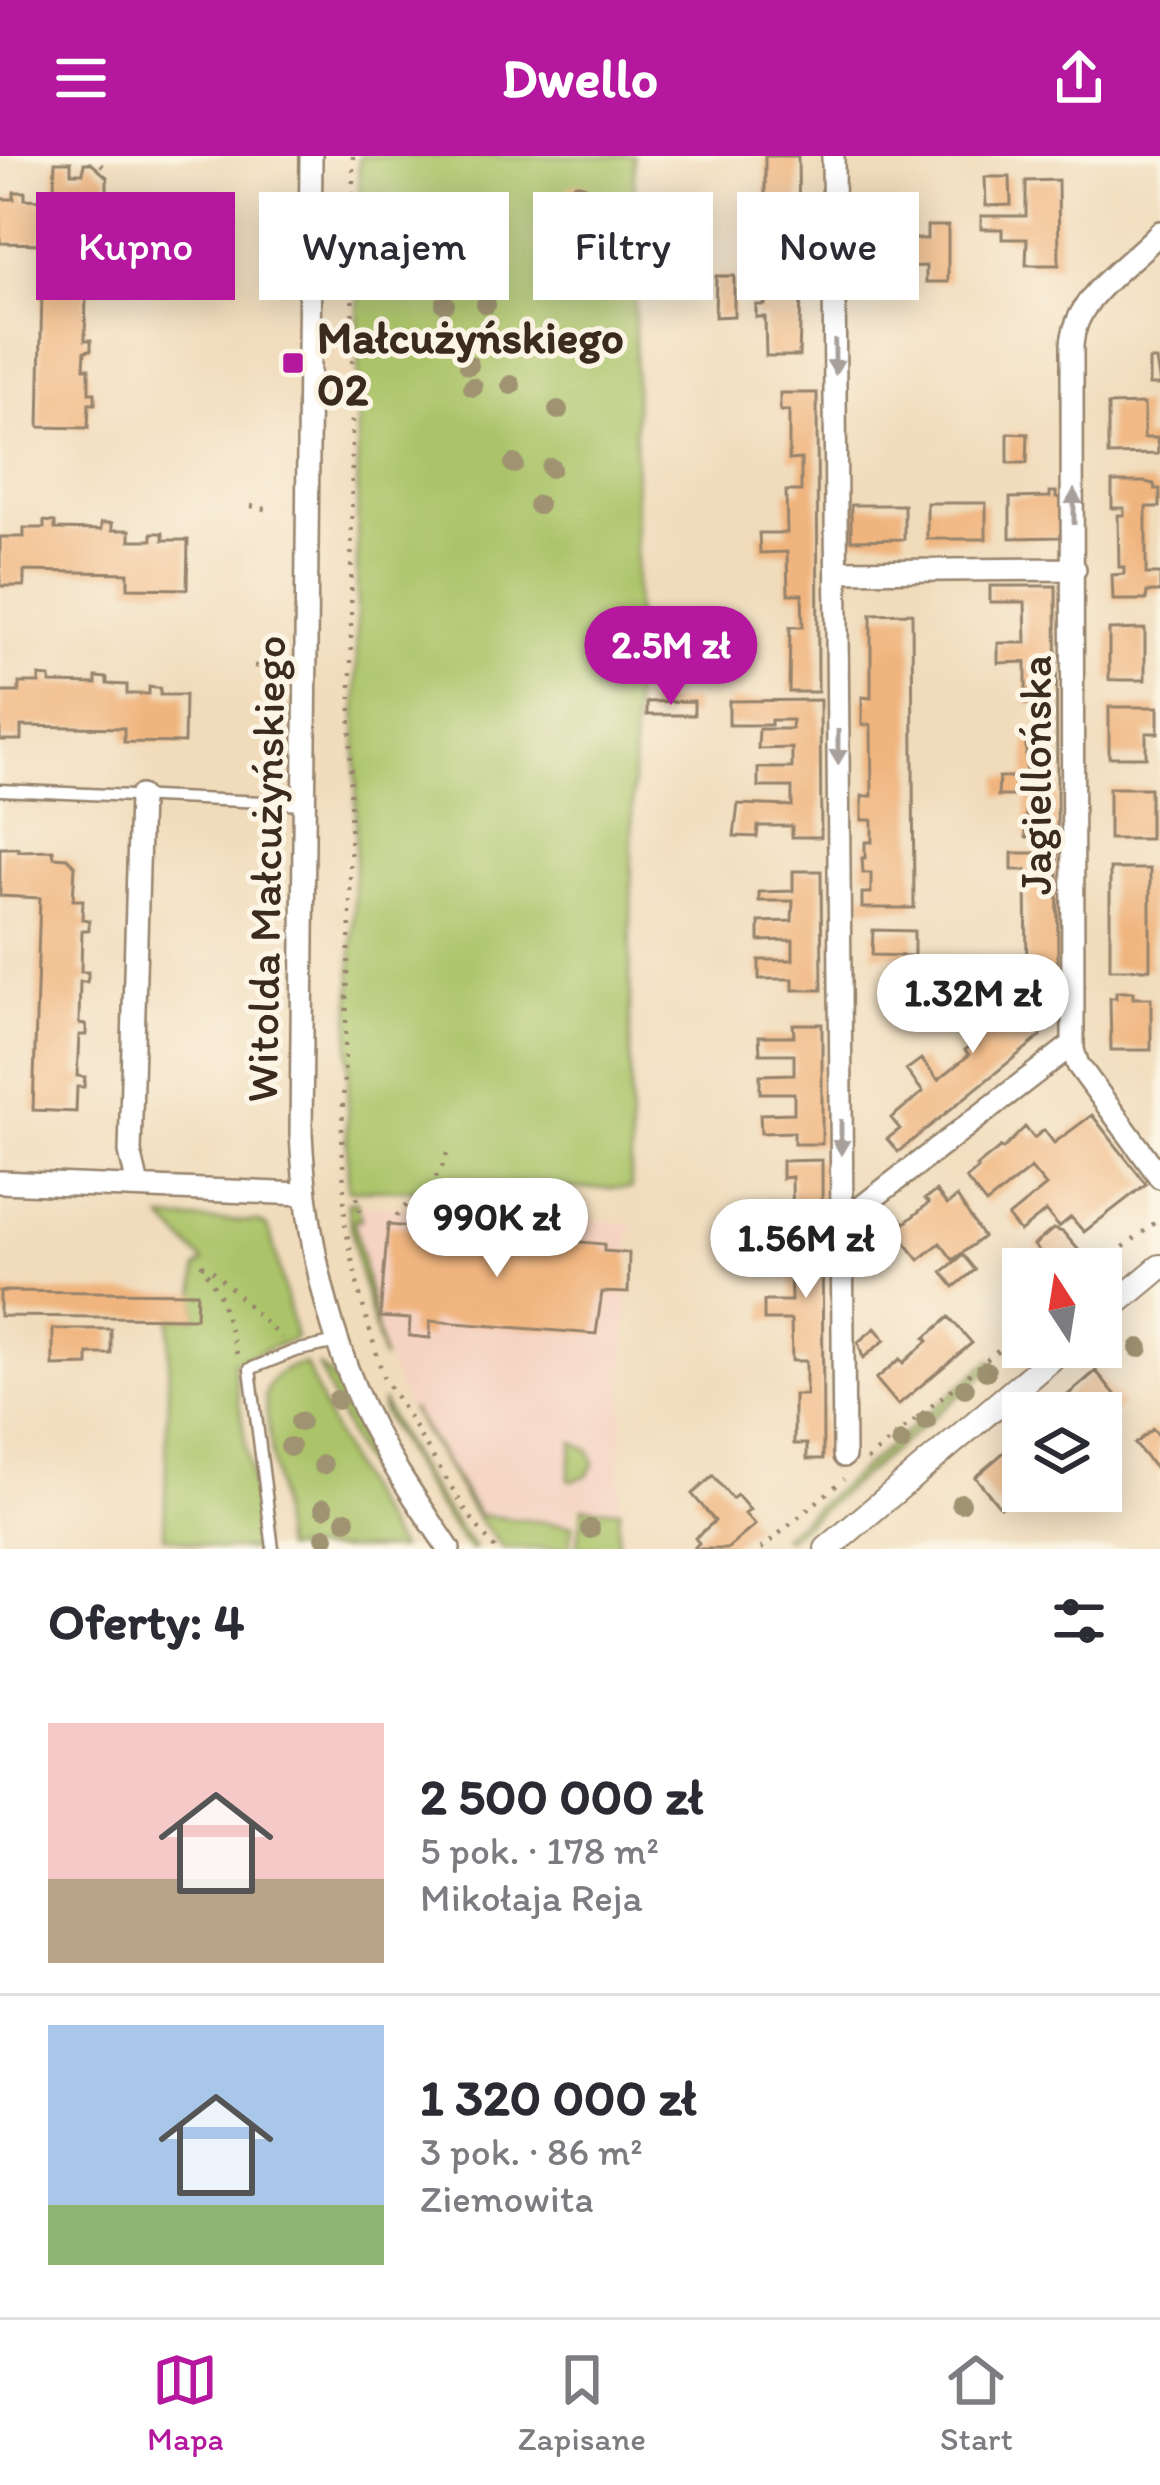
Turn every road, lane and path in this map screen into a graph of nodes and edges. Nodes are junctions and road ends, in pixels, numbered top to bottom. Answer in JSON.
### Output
{"nodes":[{"id":1,"x":311,"y":156,"type":"edge"},
{"id":2,"x":353,"y":156,"type":"edge"},
{"id":3,"x":833,"y":156,"type":"edge"},
{"id":4,"x":101,"y":164,"type":"dead end"},
{"id":5,"x":109,"y":172,"type":"dead end"},
{"id":6,"x":1160,"y":232,"type":"edge"},
{"id":7,"x":251,"y":506,"type":"dead end"},
{"id":8,"x":271,"y":510,"type":"dead end"},
{"id":9,"x":1075,"y":568,"type":"junction"},
{"id":10,"x":838,"y":571,"type":"junction"},
{"id":11,"x":261,"y":649,"type":"dead end"},
{"id":12,"x":254,"y":666,"type":"dead end"},
{"id":13,"x":0,"y":790,"type":"edge"},
{"id":14,"x":140,"y":796,"type":"junction"},
{"id":15,"x":305,"y":804,"type":"junction"},
{"id":16,"x":1073,"y":1044,"type":"junction"},
{"id":17,"x":449,"y":1148,"type":"dead end"},
{"id":18,"x":1160,"y":1177,"type":"edge"},
{"id":19,"x":0,"y":1182,"type":"edge"},
{"id":20,"x":138,"y":1186,"type":"junction"},
{"id":21,"x":304,"y":1194,"type":"junction"},
{"id":22,"x":357,"y":1197,"type":"dead end"},
{"id":23,"x":413,"y":1198,"type":"dead end"},
{"id":24,"x":424,"y":1198,"type":"dead end"},
{"id":25,"x":362,"y":1219,"type":"dead end"},
{"id":26,"x":1160,"y":1219,"type":"edge"},
{"id":27,"x":842,"y":1222,"type":"junction"},
{"id":28,"x":388,"y":1225,"type":"dead end"},
{"id":29,"x":1122,"y":1248,"type":"edge"},
{"id":30,"x":1160,"y":1267,"type":"edge"},
{"id":31,"x":1122,"y":1299,"type":"edge"},
{"id":32,"x":285,"y":1342,"type":"dead end"},
{"id":33,"x":338,"y":1342,"type":"junction"},
{"id":34,"x":1002,"y":1346,"type":"edge"},
{"id":35,"x":239,"y":1359,"type":"dead end"},
{"id":36,"x":1040,"y":1368,"type":"edge"},
{"id":37,"x":854,"y":1464,"type":"junction"},
{"id":38,"x":273,"y":1549,"type":"edge"},
{"id":39,"x":449,"y":1549,"type":"edge"},
{"id":40,"x":495,"y":1549,"type":"edge"},
{"id":41,"x":761,"y":1549,"type":"edge"},
{"id":42,"x":827,"y":1549,"type":"edge"}],
"edges":[{"from":1,"to":15,"type":"street","name":"Witolda Małcużyńskiego"},
{"from":2,"to":40,"type":"path"},
{"from":3,"to":10,"type":"street","one_way":true},
{"from":4,"to":5,"type":"path"},
{"from":9,"to":6,"type":"street","name":"Jagiellońska","one_way":true},
{"from":7,"to":8,"type":"path"},
{"from":9,"to":10,"type":"street"},
{"from":9,"to":16,"type":"street","name":"Jagiellońska"},
{"from":10,"to":27,"type":"street","one_way":true},
{"from":11,"to":12,"type":"path"},
{"from":13,"to":14,"type":"lane"},
{"from":14,"to":15,"type":"lane"},
{"from":14,"to":20,"type":"street"},
{"from":15,"to":21,"type":"street","name":"Witolda Małcużyńskiego"},
{"from":16,"to":18,"type":"street","name":"Jagiellońska"},
{"from":16,"to":27,"type":"street"},
{"from":17,"to":24,"type":"path"},
{"from":19,"to":20,"type":"street"},
{"from":20,"to":21,"type":"street"},
{"from":21,"to":33,"type":"street","name":"Witolda Małcużyńskiego"},
{"from":22,"to":25,"type":"path"},
{"from":23,"to":28,"type":"path"},
{"from":26,"to":29,"type":"path"},
{"from":27,"to":37,"type":"street"},
{"from":30,"to":31,"type":"street"},
{"from":32,"to":35,"type":"path"},
{"from":33,"to":38,"type":"lane"},
{"from":33,"to":39,"type":"street","name":"Witolda Małcużyńskiego"},
{"from":34,"to":37,"type":"path"},
{"from":36,"to":42,"type":"street"},
{"from":37,"to":41,"type":"path"}]}
